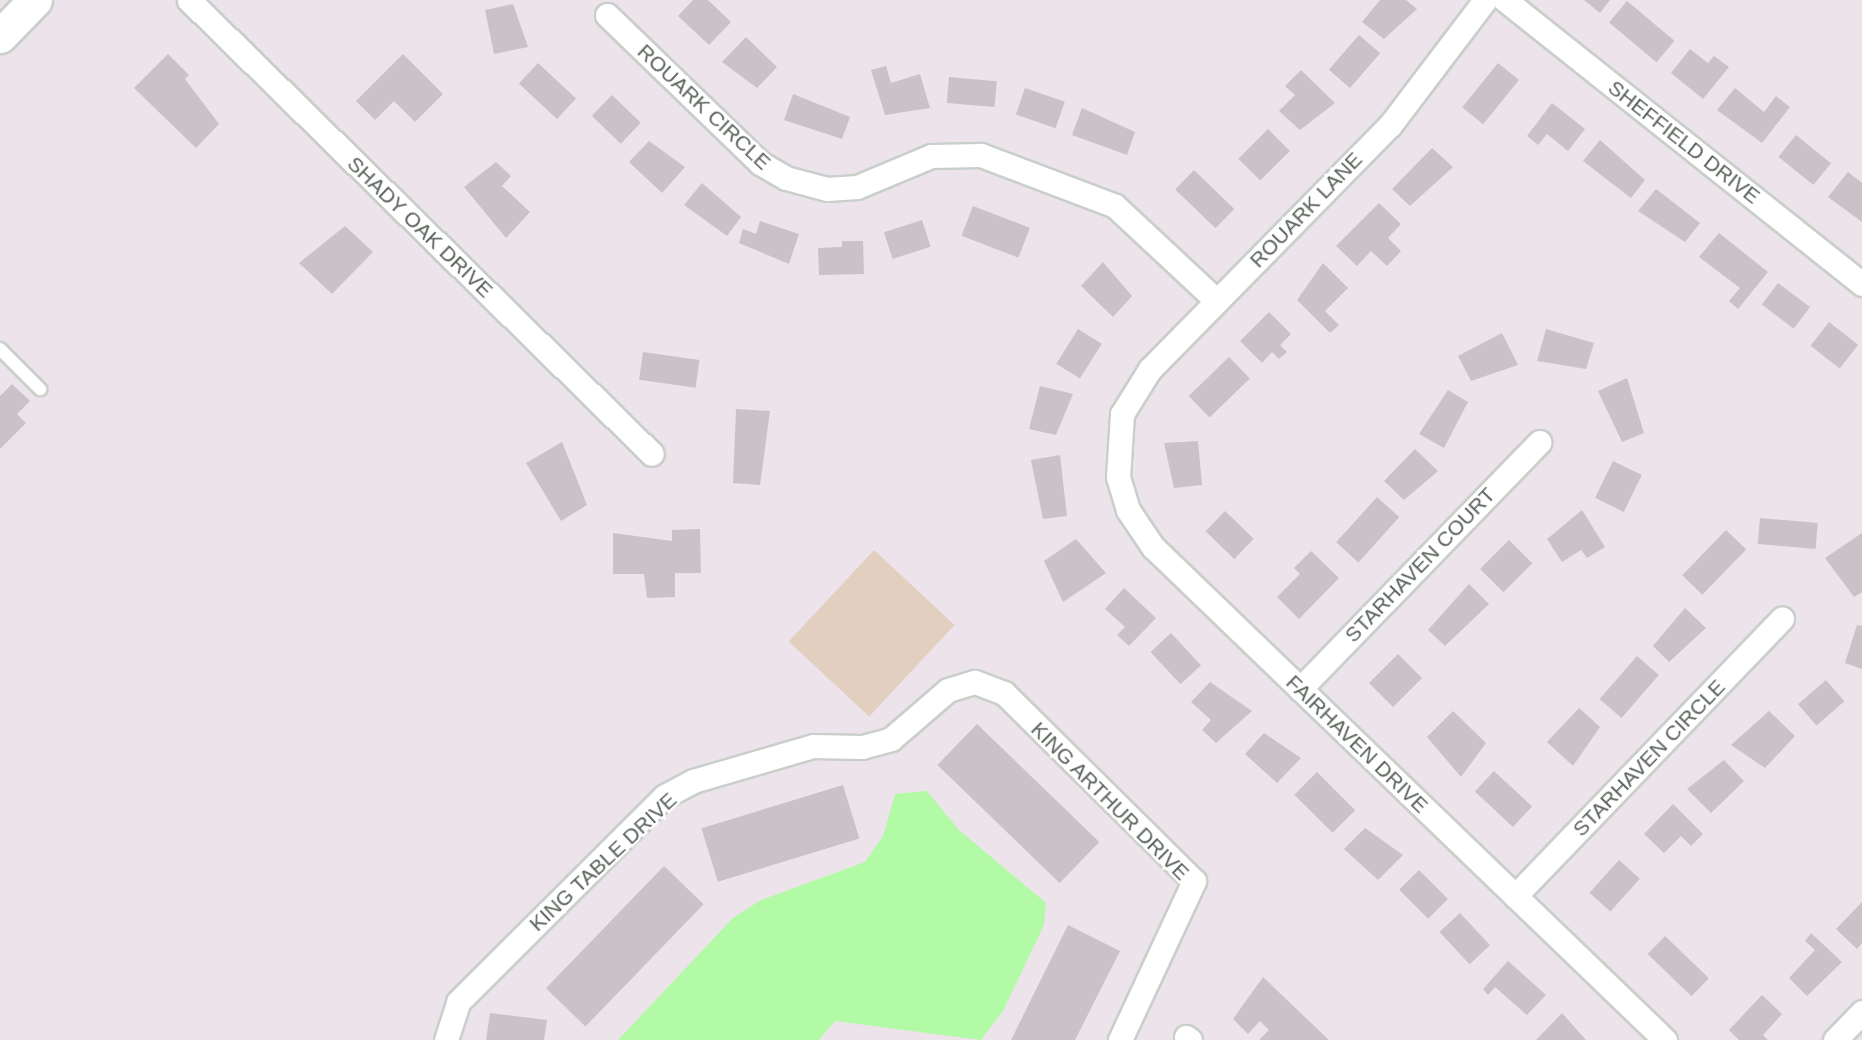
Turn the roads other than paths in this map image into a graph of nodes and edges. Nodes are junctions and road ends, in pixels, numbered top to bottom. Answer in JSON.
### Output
{"nodes":[{"id":1,"x":189,"y":0,"type":"edge"},
{"id":2,"x":1485,"y":0,"type":"edge"},
{"id":3,"x":1505,"y":0,"type":"edge"},
{"id":4,"x":30,"y":2,"type":"edge"},
{"id":5,"x":607,"y":15,"type":"dead end"},
{"id":6,"x":0,"y":36,"type":"edge"},
{"id":7,"x":1862,"y":284,"type":"edge"},
{"id":8,"x":1217,"y":301,"type":"junction"},
{"id":9,"x":0,"y":349,"type":"edge"},
{"id":10,"x":40,"y":388,"type":"dead end"},
{"id":11,"x":1122,"y":414,"type":"joint"},
{"id":12,"x":1539,"y":442,"type":"dead end"},
{"id":13,"x":652,"y":454,"type":"dead end"},
{"id":14,"x":1782,"y":620,"type":"dead end"},
{"id":15,"x":1300,"y":689,"type":"junction"},
{"id":16,"x":891,"y":739,"type":"joint"},
{"id":17,"x":1515,"y":896,"type":"junction"},
{"id":18,"x":1862,"y":1012,"type":"edge"},
{"id":19,"x":446,"y":1040,"type":"edge"},
{"id":20,"x":1120,"y":1040,"type":"edge"},
{"id":21,"x":1664,"y":1040,"type":"edge"},
{"id":22,"x":1835,"y":1040,"type":"edge"}],
"edges":[{"from":1,"to":13,"type":"street","name":"SHADY OAK DRIVE"},
{"from":2,"to":8,"type":"street","name":"ROUARK LANE"},
{"from":3,"to":7,"type":"street","name":"SHEFFIELD DRIVE"},
{"from":4,"to":6,"type":"main road"},
{"from":5,"to":8,"type":"street","name":"ROUARK CIRCLE"},
{"from":8,"to":11,"type":"street","name":"ROUARK LANE"},
{"from":9,"to":10,"type":"lane"},
{"from":11,"to":15,"type":"street","name":"FAIRHAVEN DRIVE"},
{"from":12,"to":15,"type":"street","name":"STARHAVEN COURT"},
{"from":14,"to":17,"type":"street","name":"STARHAVEN CIRCLE"},
{"from":15,"to":17,"type":"street","name":"FAIRHAVEN DRIVE"},
{"from":16,"to":19,"type":"street","name":"KING TABLE DRIVE"},
{"from":16,"to":20,"type":"street","name":"KING ARTHUR DRIVE"},
{"from":17,"to":21,"type":"street","name":"FAIRHAVEN DRIVE"},
{"from":18,"to":22,"type":"street"}]}
